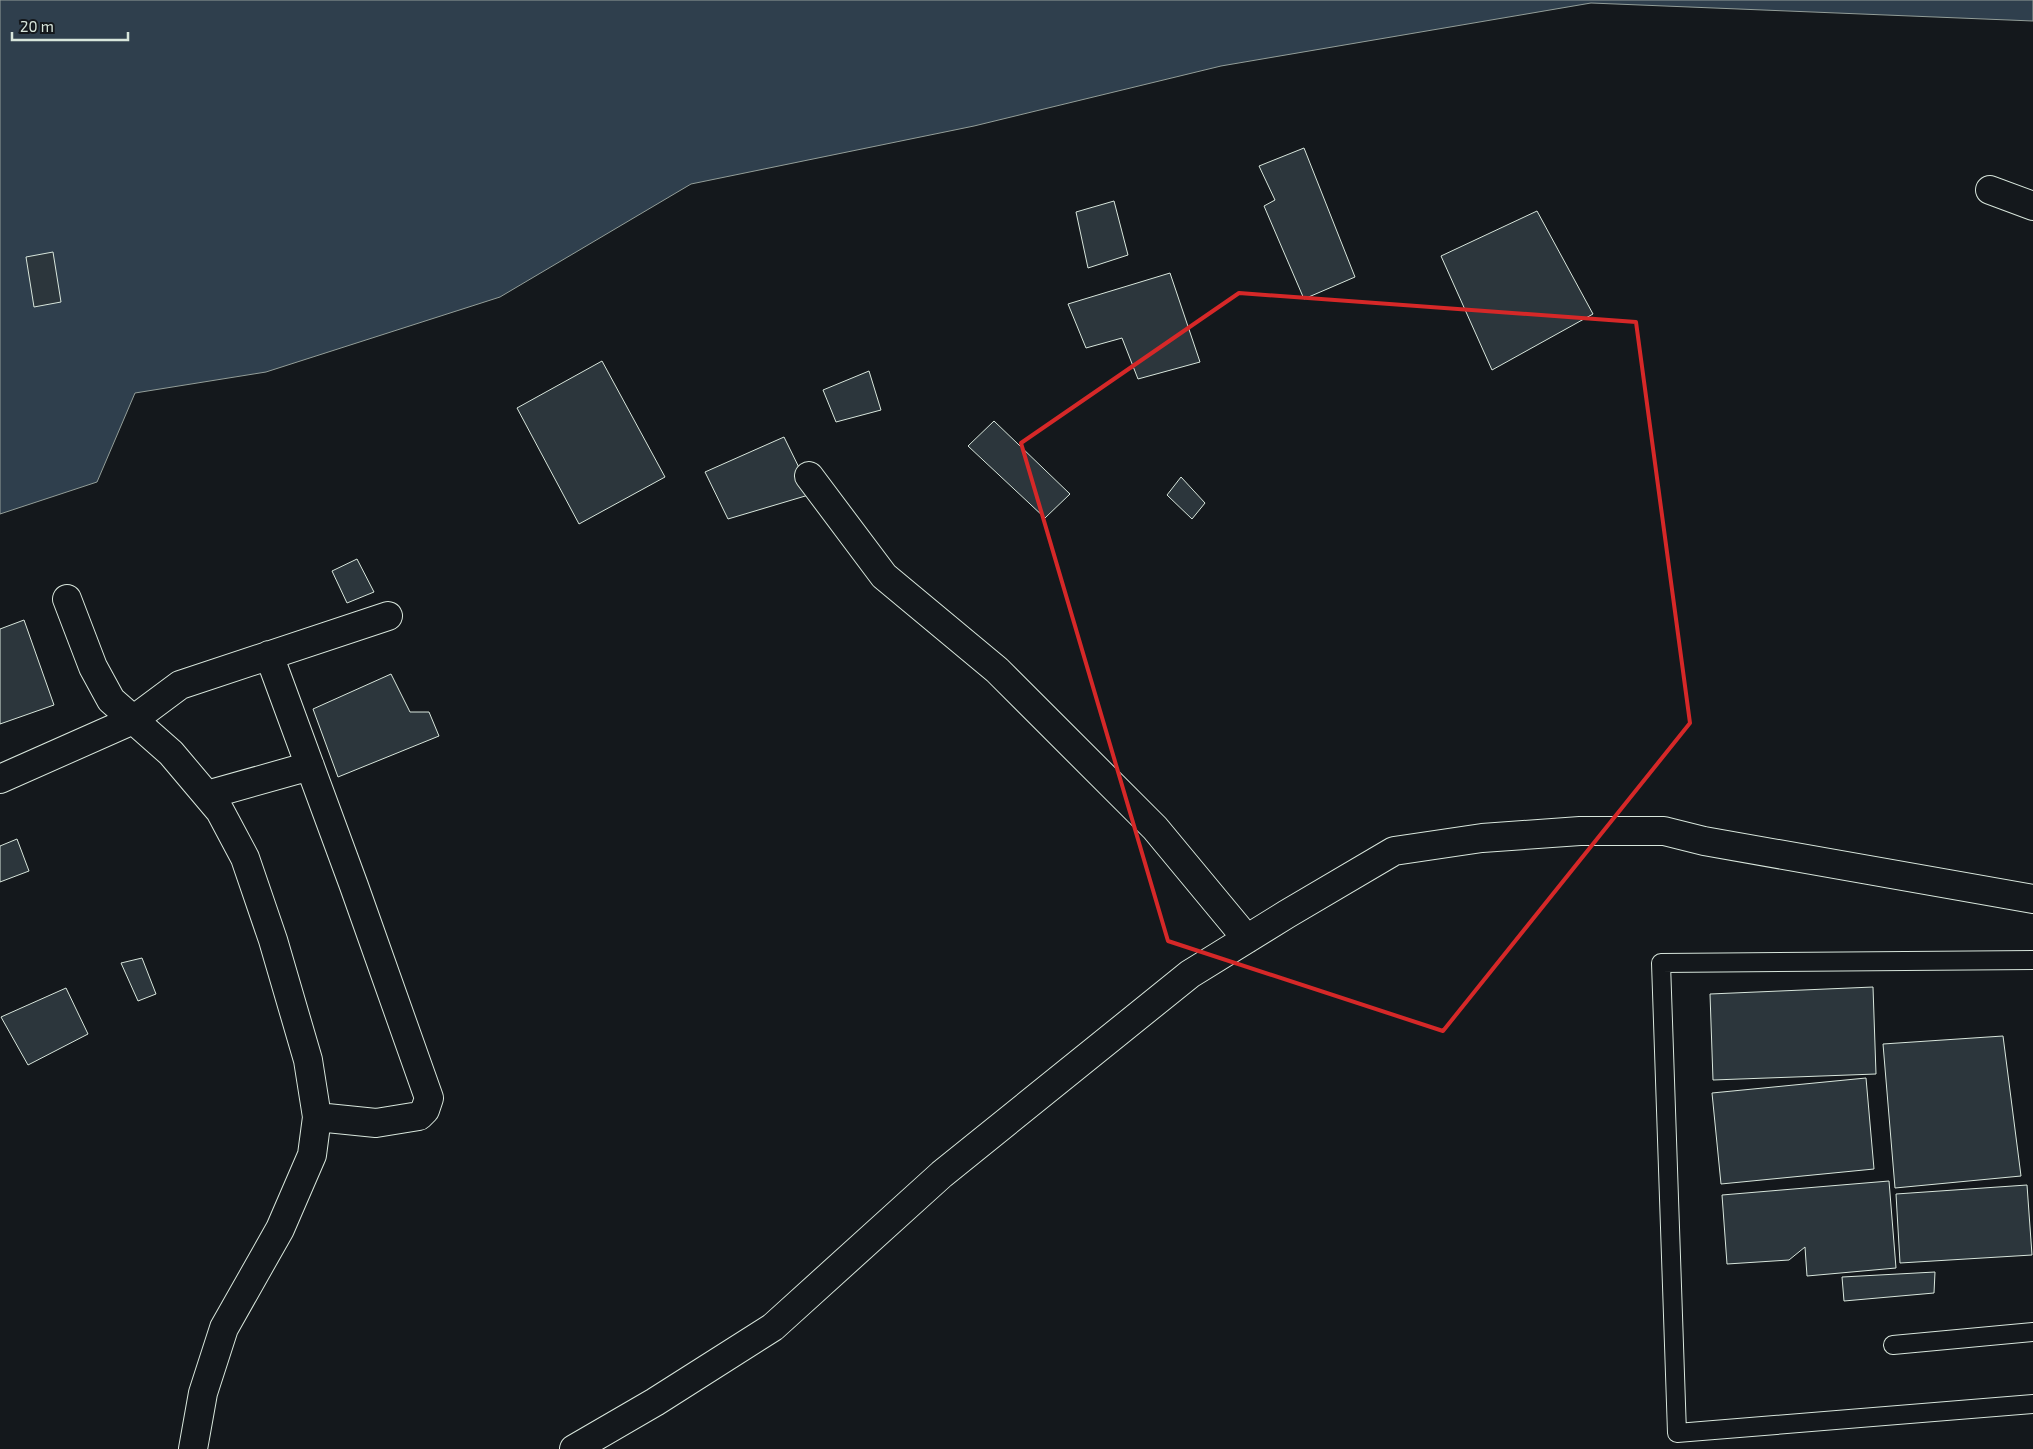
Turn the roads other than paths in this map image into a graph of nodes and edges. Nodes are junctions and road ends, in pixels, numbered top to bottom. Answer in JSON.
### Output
{"nodes":[{"id":1,"x":1990,"y":190,"type":"dead end"},
{"id":2,"x":2033,"y":206,"type":"edge"},
{"id":3,"x":809,"y":476,"type":"dead end"},
{"id":4,"x":67,"y":599,"type":"dead end"},
{"id":5,"x":388,"y":616,"type":"dead end"},
{"id":6,"x":269,"y":656,"type":"junction"},
{"id":7,"x":134,"y":720,"type":"junction"},
{"id":8,"x":310,"y":766,"type":"junction"},
{"id":9,"x":0,"y":779,"type":"edge"},
{"id":10,"x":207,"y":795,"type":"junction"},
{"id":11,"x":2033,"y":899,"type":"edge"},
{"id":12,"x":1247,"y":939,"type":"junction"},
{"id":13,"x":2033,"y":960,"type":"edge"},
{"id":14,"x":317,"y":1116,"type":"junction"},
{"id":15,"x":2033,"y":1332,"type":"edge"},
{"id":16,"x":1893,"y":1345,"type":"dead end"},
{"id":17,"x":2033,"y":1404,"type":"edge"},
{"id":18,"x":193,"y":1449,"type":"edge"},
{"id":19,"x":574,"y":1449,"type":"edge"}],
"edges":[{"from":1,"to":2,"type":"street"},
{"from":3,"to":12,"type":"street"},
{"from":4,"to":7,"type":"street"},
{"from":5,"to":6,"type":"street"},
{"from":6,"to":7,"type":"street"},
{"from":6,"to":8,"type":"street"},
{"from":7,"to":9,"type":"street"},
{"from":7,"to":10,"type":"street"},
{"from":8,"to":10,"type":"street"},
{"from":8,"to":14,"type":"street"},
{"from":10,"to":14,"type":"street"},
{"from":11,"to":12,"type":"street"},
{"from":12,"to":19,"type":"street"},
{"from":13,"to":17,"type":"lane"},
{"from":14,"to":18,"type":"street"},
{"from":15,"to":16,"type":"lane"}]}
